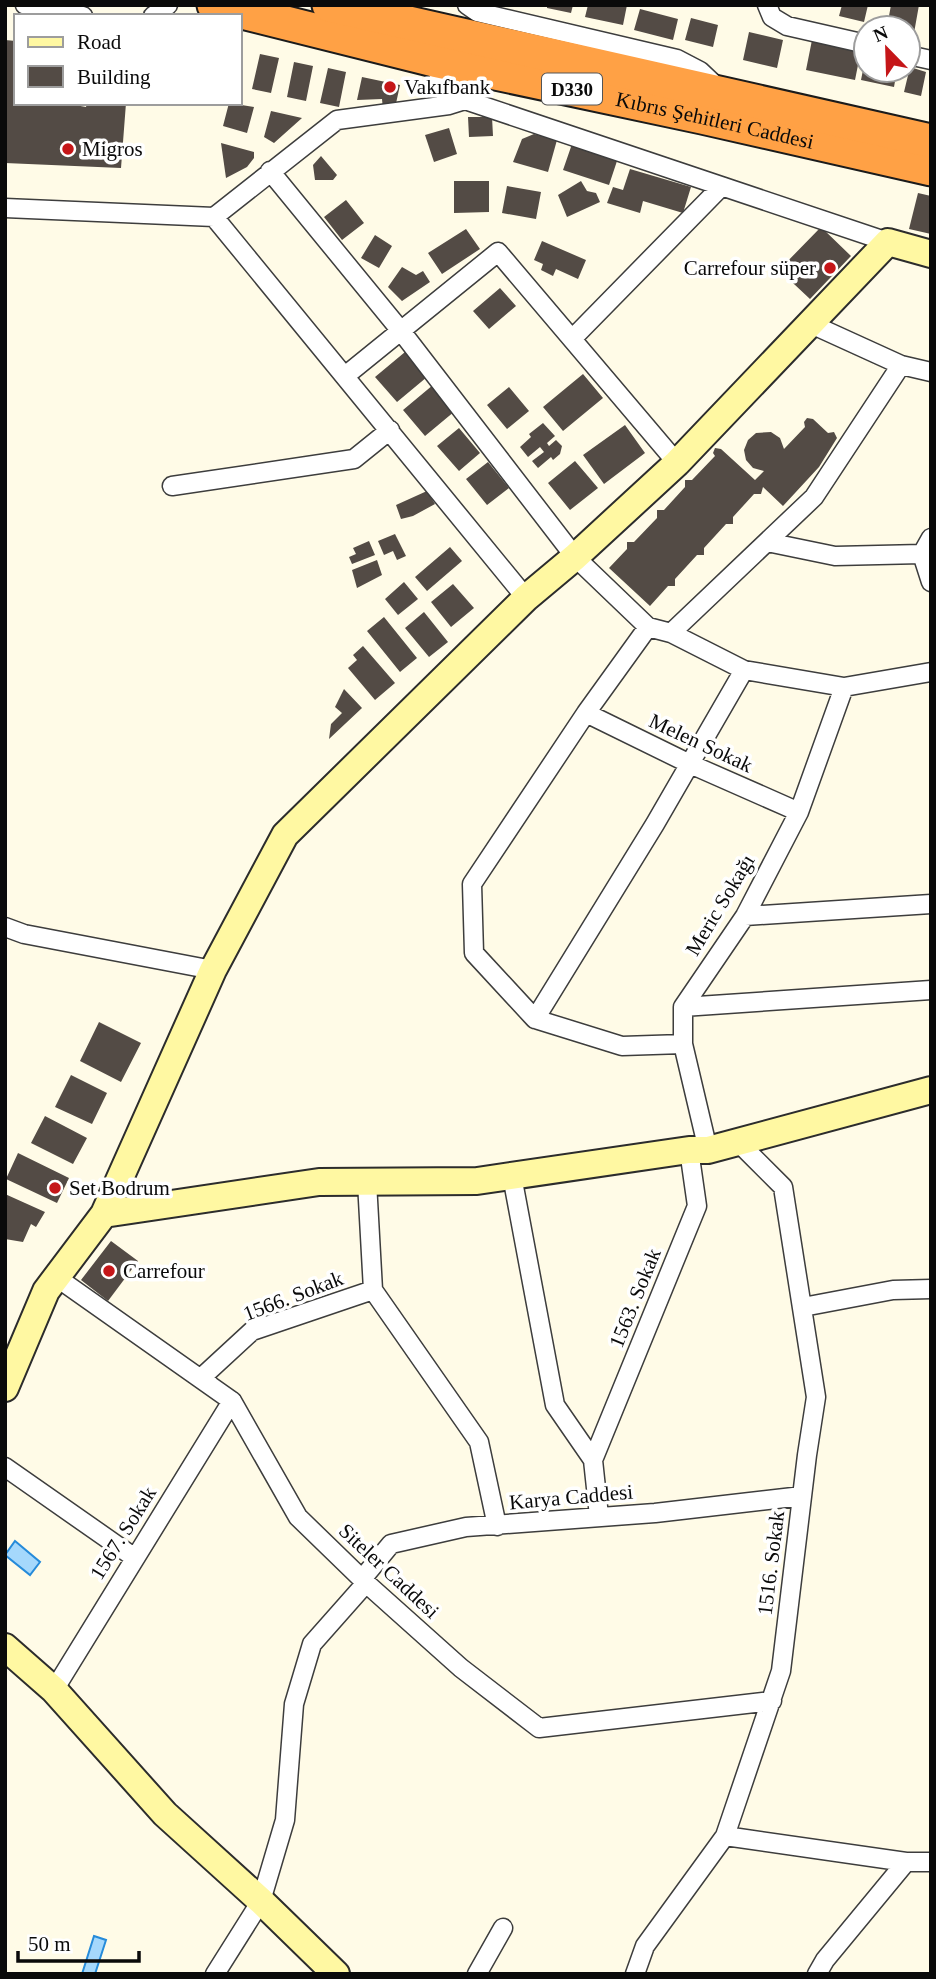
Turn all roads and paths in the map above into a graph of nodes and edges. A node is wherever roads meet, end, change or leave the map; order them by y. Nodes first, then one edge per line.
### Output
1 (25, 5) edge
2 (214, 5) edge
3 (330, 5) edge
4 (467, 5) edge
5 (767, 5) edge
6 (367, 10) edge
7 (72, 14) edge
8 (852, 41) edge
9 (434, 60) junction
10 (725, 94) junction
11 (449, 105) junction
12 (931, 141) edge
13 (931, 169) edge
14 (270, 172) junction
15 (721, 187) junction
16 (5, 208) edge
17 (214, 217) junction
18 (888, 242) junction
19 (931, 254) edge
20 (810, 324) junction
21 (401, 331) junction
22 (573, 338) junction
23 (901, 365) junction
24 (931, 372) edge
25 (345, 376) junction
26 (390, 430) junction
27 (677, 463) junction
28 (172, 486) dead end
29 (767, 542) junction
30 (927, 546) edge
31 (575, 557) junction
32 (931, 582) edge
33 (526, 598) junction
34 (648, 627) junction
35 (671, 633) junction
36 (744, 670) junction
37 (931, 672) edge
38 (844, 687) junction
39 (586, 713) junction
40 (690, 764) junction
41 (799, 812) junction
42 (931, 904) edge
43 (745, 916) junction
44 (5, 927) edge
45 (214, 970) junction
46 (931, 990) edge
47 (683, 1007) junction
48 (536, 1019) junction
49 (683, 1044) junction
50 (931, 1090) edge
51 (739, 1143) junction
52 (699, 1150) junction
53 (512, 1176) junction
54 (367, 1182) junction
55 (104, 1214) junction
56 (56, 1277) junction
57 (931, 1289) edge
58 (373, 1290) junction
59 (803, 1307) junction
60 (5, 1388) edge
61 (232, 1401) junction
62 (593, 1460) junction
63 (5, 1467) edge
64 (802, 1496) junction
65 (598, 1516) junction
66 (497, 1526) junction
67 (135, 1558) junction
68 (364, 1581) junction
69 (5, 1647) edge
70 (54, 1690) junction
71 (772, 1701) junction
72 (725, 1836) junction
73 (906, 1862) junction
74 (931, 1862) edge
75 (261, 1901) junction
76 (503, 1928) dead end
77 (215, 1974) edge
78 (336, 1974) edge
79 (477, 1974) edge
80 (635, 1974) edge
81 (817, 1974) edge

1 - 7 street
2 - 9 highway, Kıbrıs Şehitleri Caddesi / D330
3 - 6 highway, Kıbrıs Şehitleri Caddesi / D330
4 - 10 street
5 - 8 street
6 - 10 highway, Kıbrıs Şehitleri Caddesi / D330
9 - 11 street
9 - 13 highway, Kıbrıs Şehitleri Caddesi / D330
10 - 12 highway, Kıbrıs Şehitleri Caddesi / D330
11 - 14 street
11 - 15 street
14 - 17 street
14 - 21 street
15 - 18 street
15 - 22 street
16 - 17 street
17 - 25 street
18 - 19 street
18 - 20 street
20 - 23 street
20 - 27 street
21 - 22 street
21 - 25 street
21 - 31 street
22 - 27 street
23 - 24 street
23 - 29 street
25 - 26 street
26 - 28 street
26 - 33 street
27 - 31 street
29 - 30 street
29 - 35 street
30 - 32 street
31 - 33 street
31 - 34 street
33 - 45 street
34 - 35 street
34 - 39 street
35 - 36 street
36 - 38 street
36 - 40 street
37 - 38 street
38 - 41 street, Meric Sokağı
39 - 40 street, Melen Sokak
39 - 48 street
40 - 41 street, Melen Sokak
40 - 48 street
41 - 43 street, Meric Sokağı
42 - 43 street
43 - 47 street, Meric Sokağı
44 - 45 street
45 - 55 street
46 - 47 street
47 - 49 street
48 - 49 street
49 - 52 street
50 - 51 street
51 - 52 street
51 - 59 street, 1516. Sokak
52 - 53 street
52 - 62 street, 1563. Sokak
53 - 54 street
53 - 62 street
54 - 55 street
54 - 58 street
55 - 56 street
56 - 60 street
56 - 61 street, Siteler Caddesi
57 - 59 street
58 - 61 street, 1566. Sokak
58 - 66 street
59 - 64 street, 1516. Sokak
61 - 67 street, 1567. Sokak
61 - 68 street, Siteler Caddesi
62 - 65 street
63 - 67 street
64 - 65 street, Karya Caddesi
64 - 71 street, 1516. Sokak
65 - 66 street, Karya Caddesi
66 - 68 street, Karya Caddesi
67 - 70 street, 1567. Sokak
68 - 71 street, Siteler Caddesi
68 - 75 street, Karya Caddesi
69 - 70 street
70 - 75 street
71 - 72 street, 1516. Sokak
72 - 73 street
72 - 80 street, 1516. Sokak
73 - 74 street
73 - 81 street
75 - 77 street, Karya Caddesi
75 - 78 street
76 - 79 street

